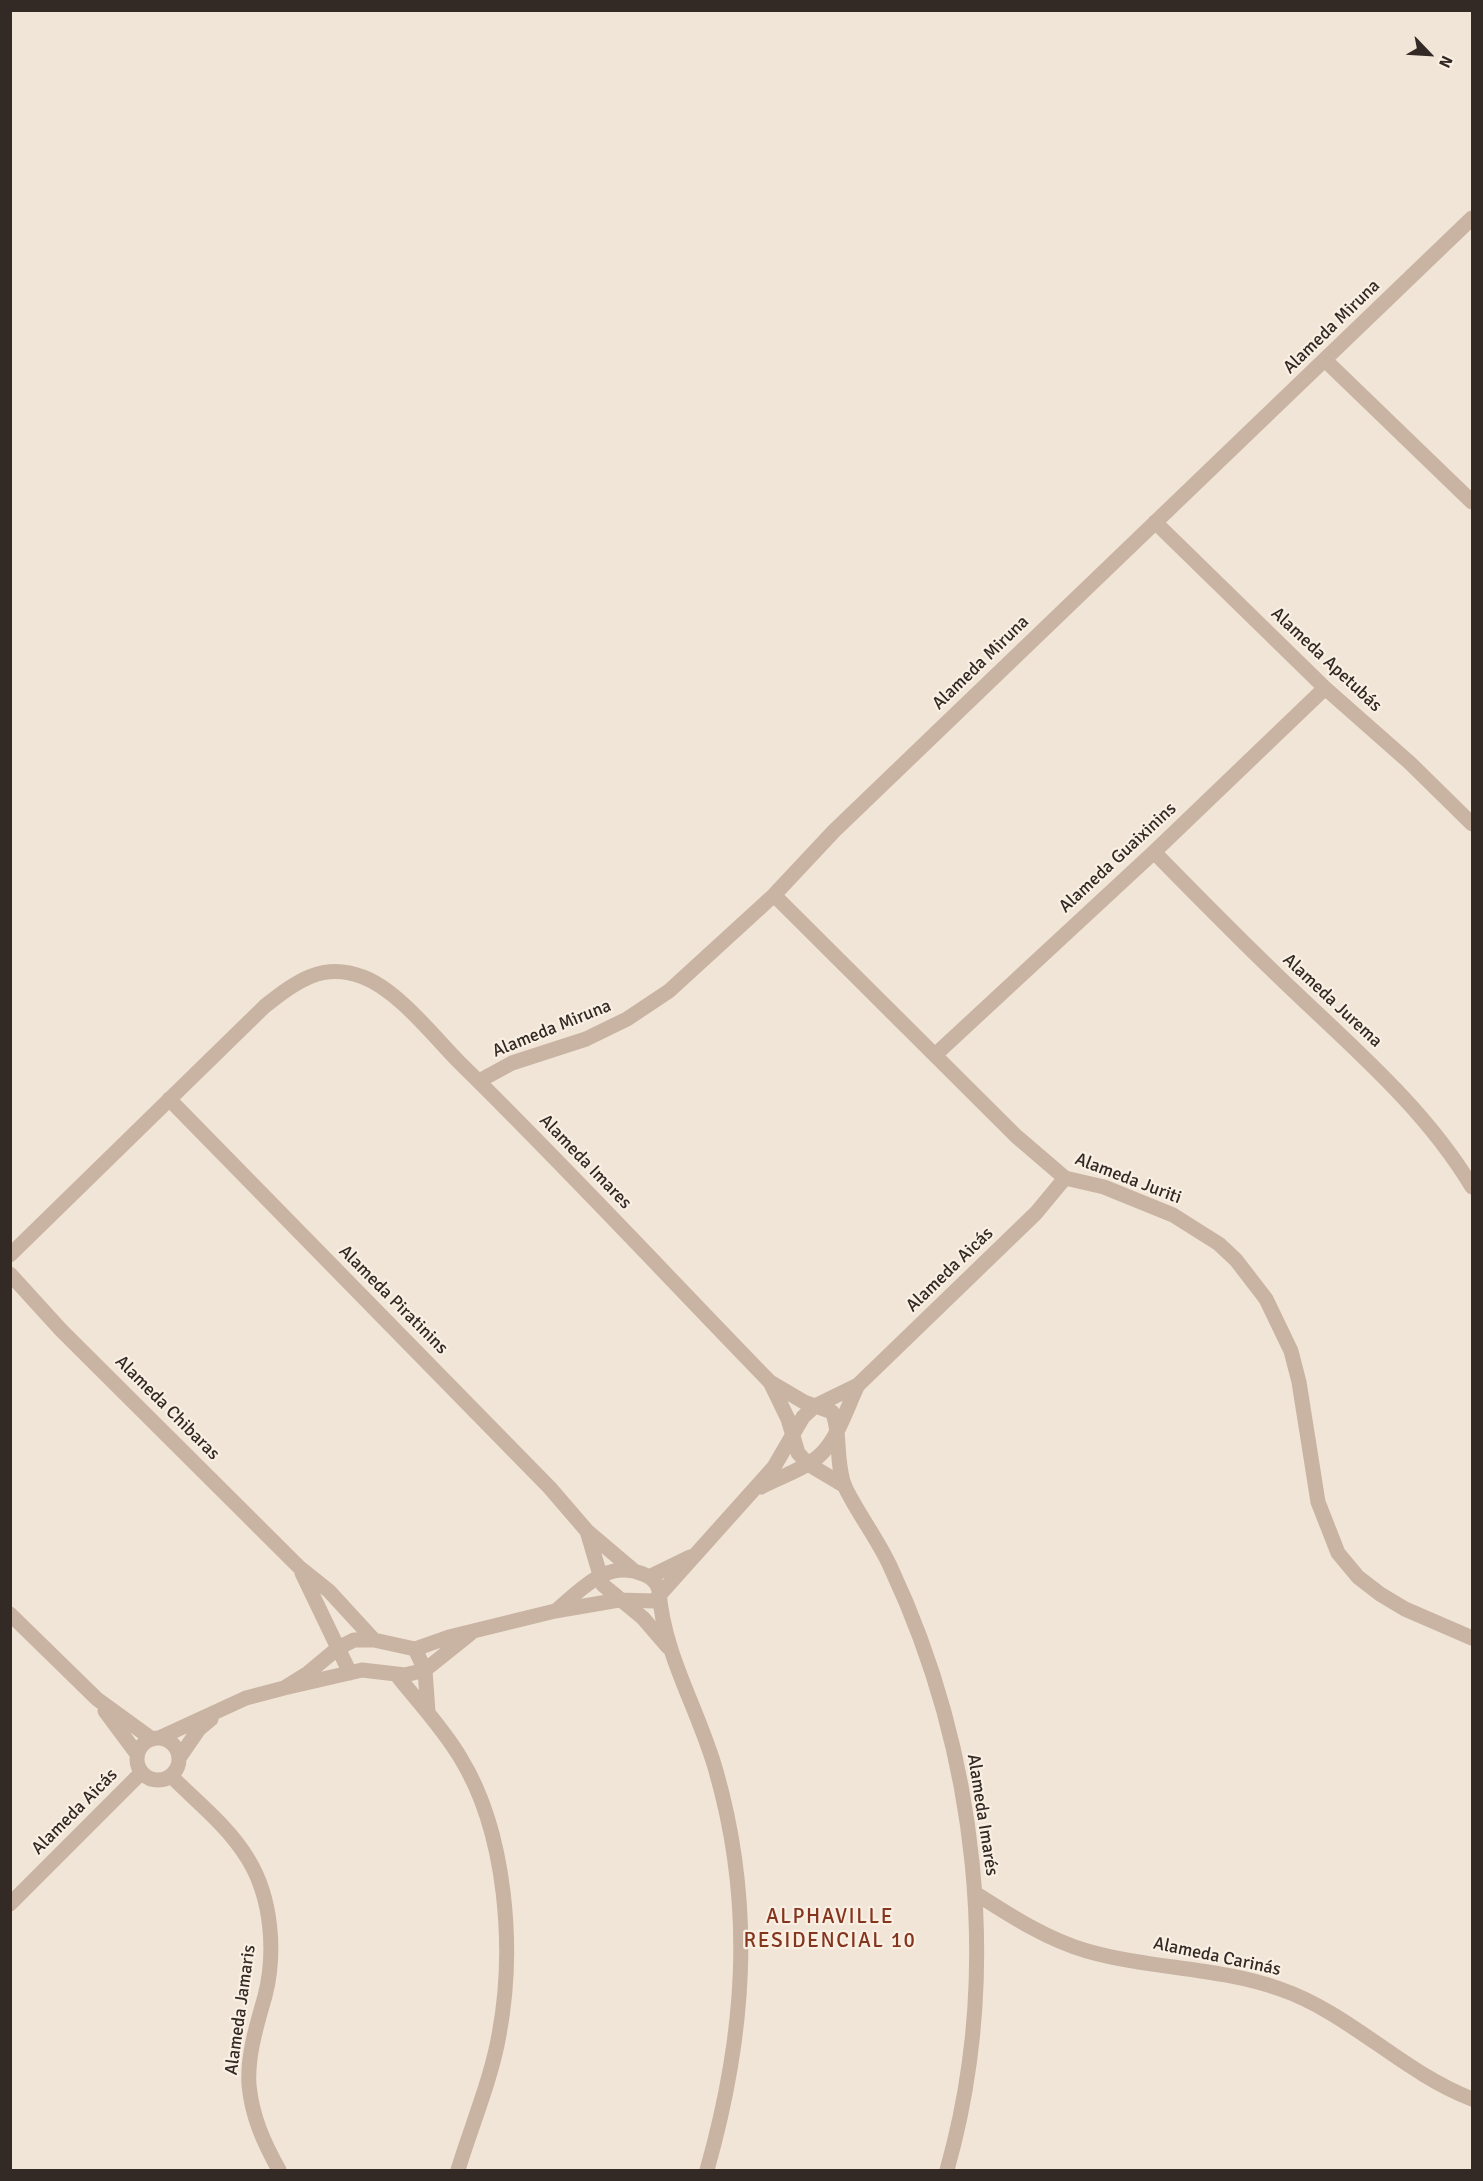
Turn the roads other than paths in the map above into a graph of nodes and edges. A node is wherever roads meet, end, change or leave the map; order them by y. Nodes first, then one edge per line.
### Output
1 (1473, 218) edge
2 (1326, 361) junction
3 (1473, 502) edge
4 (1155, 522) junction
5 (1325, 688) junction
6 (1473, 824) edge
7 (1154, 852) junction
8 (774, 895) junction
9 (935, 1055) junction
10 (479, 1082) junction
11 (169, 1100) junction
12 (1065, 1178) junction
13 (1473, 1187) edge
14 (10, 1256) edge
15 (10, 1274) edge
16 (770, 1382) junction
17 (858, 1385) junction
18 (815, 1406) junction
19 (836, 1431) junction
20 (793, 1435) junction
21 (808, 1464) junction
22 (844, 1486) junction
23 (756, 1489) junction
24 (587, 1531) junction
25 (698, 1553) junction
26 (299, 1567) junction
27 (633, 1570) junction
28 (598, 1575) junction
29 (650, 1577) junction
30 (660, 1597) junction
31 (619, 1600) junction
32 (555, 1611) junction
33 (10, 1614) edge
34 (474, 1631) junction
35 (1473, 1638) edge
36 (374, 1640) junction
37 (338, 1648) junction
38 (669, 1648) junction
39 (415, 1649) junction
40 (425, 1670) junction
41 (350, 1673) junction
42 (396, 1674) junction
43 (284, 1688) junction
44 (96, 1699) junction
45 (222, 1709) junction
46 (428, 1712) junction
47 (156, 1739) junction
48 (137, 1754) junction
49 (179, 1758) junction
50 (141, 1773) junction
51 (171, 1776) junction
52 (975, 1893) junction
53 (10, 1904) edge
54 (1473, 2099) edge
55 (279, 2170) edge
56 (458, 2170) edge
57 (706, 2170) edge
58 (947, 2170) edge

1 - 2 street, Alameda Miruna
2 - 3 street
2 - 4 street, Alameda Miruna
4 - 5 street, Alameda Apetubás
4 - 8 street, Alameda Miruna
5 - 6 street, Alameda Apetubás
5 - 7 street, Alameda Guaixinins
7 - 9 street, Alameda Guaixinins
7 - 13 street, Alameda Jurema
8 - 9 street, Alameda Juriti
8 - 10 street, Alameda Miruna
9 - 12 street, Alameda Juriti
10 - 11 street, Alameda Imares
10 - 16 street, Alameda Imares
11 - 14 street
11 - 24 street, Alameda Piratinins
12 - 17 street, Alameda Aicás
12 - 35 street, Alameda Juriti
15 - 26 street, Alameda Chibaras
16 - 18 street
16 - 20 street
17 - 18 street, Alameda Aicás
17 - 19 street, Alameda Aicás
18 - 19 street
18 - 20 street, Alameda Aicás
19 - 21 street, Alameda Aicás
19 - 22 street
20 - 21 street
20 - 23 street, Alameda Aicás
21 - 22 street
21 - 23 street, Alameda Aicás
22 - 52 street, Alameda Imarés
23 - 25 street, Alameda Aicás
24 - 27 street, Alameda Piratinins
24 - 28 street
25 - 29 street, Alameda Aicás
25 - 30 street, Alameda Aicás
26 - 36 street
26 - 37 street
27 - 28 street
27 - 29 street
28 - 31 street
28 - 32 street
29 - 30 street
30 - 31 street
30 - 38 street
31 - 32 street
31 - 38 street
32 - 34 street
33 - 44 street
34 - 39 street
34 - 40 street
36 - 37 street
36 - 39 street
37 - 41 street
37 - 43 street
38 - 57 street
39 - 40 street
40 - 42 street
40 - 46 street
41 - 42 street
41 - 43 street
42 - 46 street
43 - 45 street
44 - 47 street
44 - 48 street
45 - 47 street
45 - 49 street
46 - 56 street
47 - 48 street
47 - 49 street
48 - 50 street
49 - 51 street
50 - 51 street
50 - 53 street, Alameda Aicás
51 - 55 street, Alameda Jamaris
52 - 54 street, Alameda Carinás
52 - 58 street, Alameda Imarés

